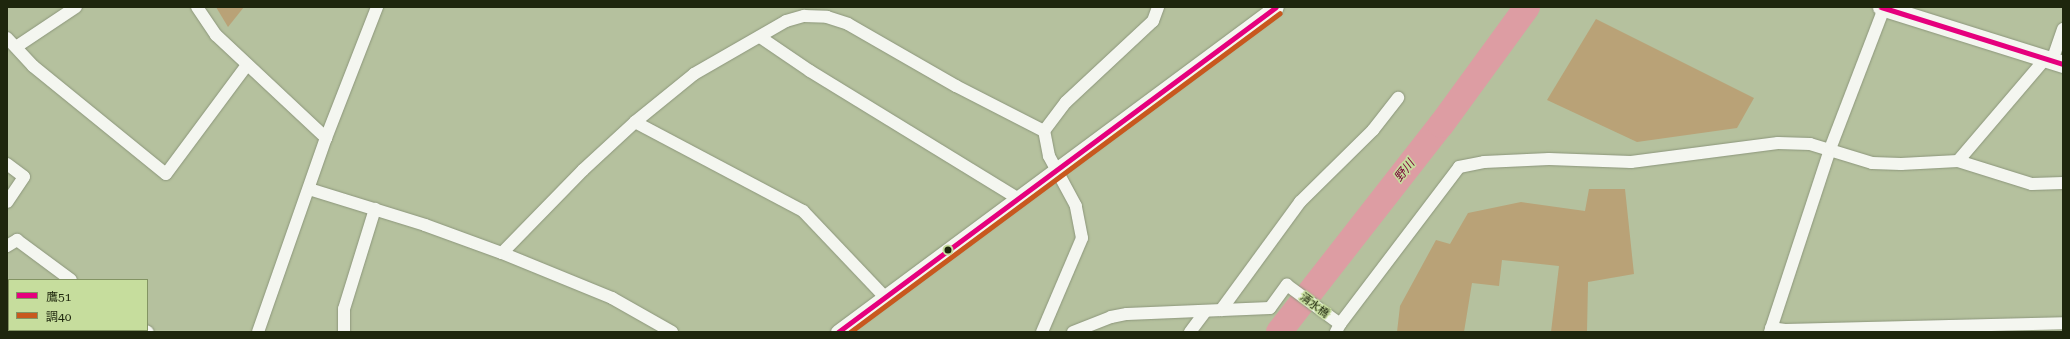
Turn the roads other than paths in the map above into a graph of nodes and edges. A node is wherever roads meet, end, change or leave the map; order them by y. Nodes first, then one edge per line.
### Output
1 (76, 7) edge
2 (197, 7) edge
3 (377, 7) edge
4 (1158, 7) edge
5 (1276, 7) edge
6 (1882, 7) edge
7 (1922, 14) edge
8 (2063, 29) edge
9 (760, 37) junction
10 (7, 38) edge
11 (16, 47) junction
12 (2054, 61) edge
13 (247, 65) junction
14 (1398, 98) dead end
15 (635, 122) junction
16 (1044, 131) junction
17 (326, 138) junction
18 (1830, 149) junction
19 (1958, 161) junction
20 (7, 164) edge
21 (1059, 169) junction
22 (2063, 183) edge
23 (309, 189) junction
24 (1017, 198) junction
25 (7, 202) edge
26 (375, 208) junction
27 (7, 246) edge
28 (502, 253) junction
29 (70, 279) edge
30 (885, 297) junction
31 (1221, 310) junction
32 (1206, 311) junction
33 (2063, 323) edge
34 (1338, 326) edge
35 (2011, 328) edge
36 (1771, 330) edge
37 (258, 332) edge
38 (344, 332) edge
39 (672, 332) edge
40 (838, 332) edge
41 (1042, 332) edge
42 (1073, 332) edge
43 (1190, 332) edge

1 - 11 street
2 - 13 street
3 - 17 street
4 - 16 street
5 - 21 street
6 - 7 main road
6 - 18 street
7 - 12 main road
8 - 12 street
9 - 15 street
9 - 16 street
9 - 24 street
10 - 11 street
11 - 13 street
12 - 19 street
13 - 17 street
14 - 31 street
15 - 28 street
15 - 30 street
16 - 21 street
17 - 23 street
18 - 19 street
18 - 34 street
18 - 36 street
19 - 22 street
20 - 25 street
21 - 24 street
21 - 41 street
23 - 26 street
23 - 37 street
24 - 30 street
26 - 28 street
26 - 38 street
27 - 29 street
28 - 39 street
30 - 40 street
31 - 32 street
31 - 34 street, 清水橋
32 - 42 street
32 - 43 street
33 - 35 street
35 - 36 street

